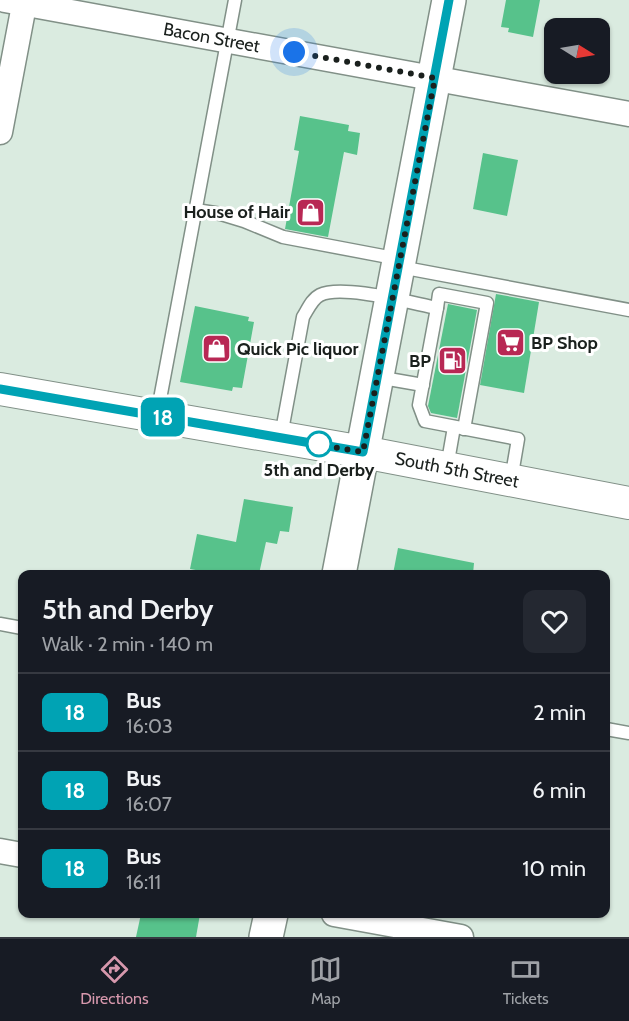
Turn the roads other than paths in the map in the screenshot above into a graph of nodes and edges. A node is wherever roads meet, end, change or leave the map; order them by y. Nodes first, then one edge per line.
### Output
1 (235, 0) edge
2 (449, 0) edge
3 (18, 1) edge
4 (228, 40) junction
5 (435, 78) junction
6 (629, 114) edge
7 (0, 132) edge
8 (195, 210) junction
9 (399, 263) junction
10 (392, 299) junction
11 (437, 308) junction
12 (629, 309) edge
13 (377, 377) junction
14 (423, 386) junction
15 (0, 389) edge
16 (157, 416) junction
17 (459, 428) junction
18 (280, 438) junction
19 (363, 452) junction
20 (447, 468) junction
21 (511, 480) junction
22 (629, 503) edge
23 (340, 570) edge
24 (0, 624) edge
25 (18, 627) edge
26 (610, 730) edge
27 (629, 733) edge
28 (0, 851) edge
29 (18, 854) edge
30 (270, 918) edge
31 (355, 918) edge
32 (266, 937) edge
33 (461, 937) edge

1 - 4 lane
2 - 5 main road
3 - 4 street, Bacon Street
3 - 7 street
4 - 5 street, Bacon Street
4 - 8 lane
5 - 6 street, Bacon Street
5 - 9 main road
8 - 9 lane
8 - 16 lane
9 - 10 main road
9 - 12 lane
10 - 11 lane
10 - 13 main road
10 - 18 lane
11 - 14 lane
11 - 17 lane
13 - 14 lane
13 - 19 main road
14 - 17 lane
15 - 16 street, South 5th Street
16 - 18 street, South 5th Street
17 - 20 lane
17 - 21 lane
18 - 19 street, South 5th Street
19 - 20 street, South 5th Street
19 - 23 main road
20 - 21 street, South 5th Street
21 - 22 street, South 5th Street
24 - 25 lane
26 - 27 lane
28 - 29 street
30 - 32 main road
31 - 33 street

